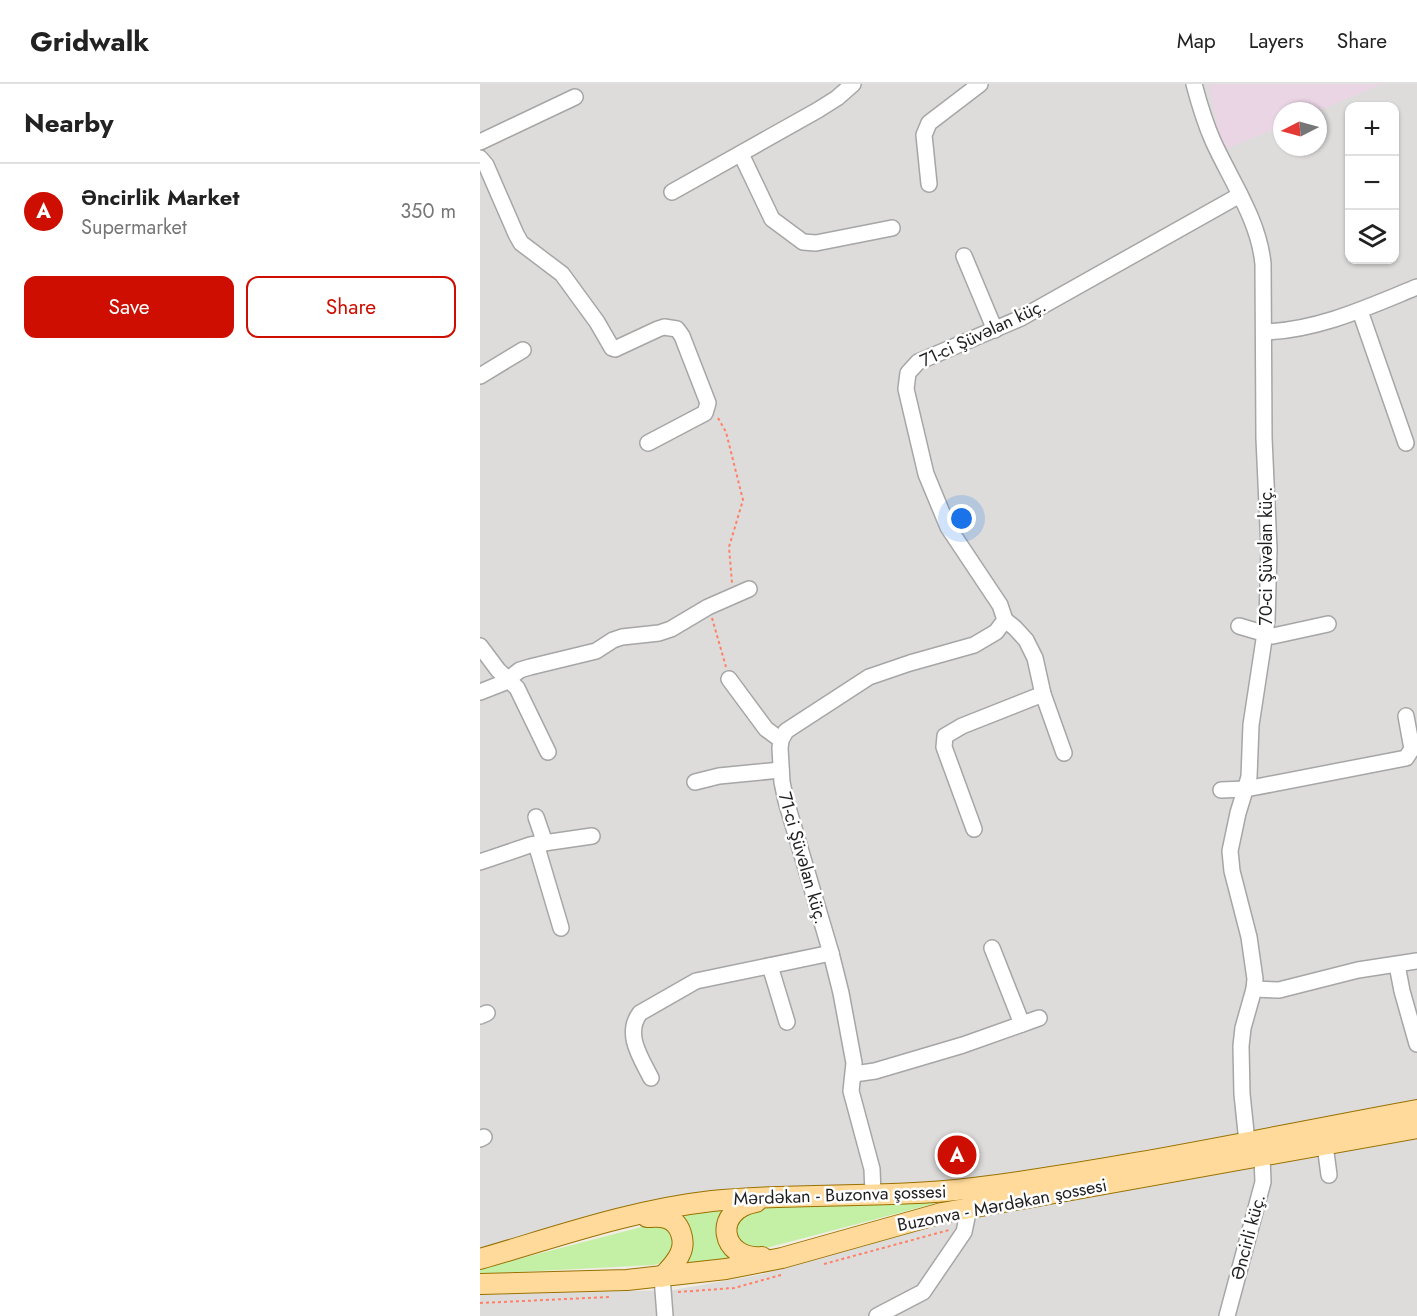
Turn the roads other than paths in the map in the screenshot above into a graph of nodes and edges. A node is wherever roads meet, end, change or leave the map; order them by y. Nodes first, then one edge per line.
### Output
1 (853, 84) edge
2 (980, 84) edge
3 (1194, 84) edge
4 (575, 97) dead end
5 (480, 142) edge
6 (741, 154) junction
7 (480, 158) edge
8 (929, 184) dead end
9 (672, 192) dead end
10 (1240, 195) junction
11 (892, 228) dead end
12 (964, 256) dead end
13 (1417, 287) edge
14 (1360, 311) junction
15 (995, 330) junction
16 (1265, 332) junction
17 (523, 350) dead end
18 (480, 376) edge
19 (1406, 442) dead end
20 (648, 443) dead end
21 (743, 591) road end
22 (1005, 620) junction
23 (1328, 624) dead end
24 (1239, 626) dead end
25 (1266, 635) junction
26 (480, 645) edge
27 (508, 679) junction
28 (729, 679) road end
29 (480, 692) edge
30 (1043, 694) junction
31 (1406, 716) dead end
32 (781, 740) junction
33 (548, 752) dead end
34 (1064, 753) dead end
35 (781, 770) junction
36 (695, 782) dead end
37 (1246, 789) junction
38 (1221, 790) dead end
39 (536, 817) dead end
40 (974, 830) dead end
41 (592, 836) dead end
42 (541, 843) junction
43 (480, 862) edge
44 (561, 928) dead end
45 (992, 948) dead end
46 (831, 953) junction
47 (1417, 961) edge
48 (1397, 965) junction
49 (770, 966) junction
50 (1254, 989) junction
51 (1039, 1018) dead end
52 (787, 1022) dead end
53 (1022, 1024) junction
54 (1417, 1044) edge
55 (854, 1074) junction
56 (651, 1078) dead end
57 (1417, 1110) edge
58 (1417, 1128) edge
59 (1247, 1142) junction
60 (1325, 1145) junction
61 (1262, 1157) junction
62 (1329, 1174) dead end
63 (873, 1194) junction
64 (803, 1195) junction
65 (969, 1208) junction
66 (620, 1218) junction
67 (808, 1251) junction
68 (480, 1259) edge
69 (662, 1277) junction
70 (480, 1284) edge
71 (664, 1316) edge
72 (877, 1316) edge
73 (1227, 1316) edge

1 - 6 street
2 - 8 street
3 - 10 street, 70-ci Şüvəlan küç.
4 - 5 street
6 - 9 street
6 - 11 street
7 - 20 street
10 - 15 street, 71-ci Şüvəlan küç.
10 - 16 street, 70-ci Şüvəlan küç.
12 - 15 street
13 - 14 street
14 - 16 street
14 - 19 street
15 - 22 street, 71-ci Şüvəlan küç.
16 - 25 street, 70-ci Şüvəlan küç.
17 - 18 street
21 - 27 street
22 - 30 street, 71-ci Şüvəlan küç.
22 - 32 street
23 - 25 street
24 - 25 street
25 - 37 street, 70-ci Şüvəlan küç.
26 - 27 street
27 - 29 street
27 - 33 street
28 - 32 street
30 - 34 street, 71-ci Şüvəlan küç.
30 - 40 street
31 - 37 street
32 - 35 street, 71-ci Şüvəlan küç.
35 - 36 street
35 - 46 street, 71-ci Şüvəlan küç.
37 - 38 street
37 - 50 street, 70-ci Şüvəlan küç.
39 - 42 street
41 - 42 street
42 - 43 street
42 - 44 street
45 - 53 street
46 - 49 street
46 - 55 street, 71-ci Şüvəlan küç.
47 - 48 street
48 - 50 street
48 - 54 street
49 - 52 street
49 - 56 street
50 - 59 street, 70-ci Şüvəlan küç.
51 - 53 street
53 - 55 street
55 - 63 street, 71-ci Şüvəlan küç.
57 - 59 main road, Mərdəkan - Buzonva şossesi
58 - 60 main road, Buzonva - Mərdəkan şossesi
59 - 63 main road, Mərdəkan - Buzonva şossesi
60 - 61 main road, Buzonva - Mərdəkan şossesi
60 - 62 street
61 - 65 main road, Buzonva - Mərdəkan şossesi
61 - 73 street, Əncirli küç.
63 - 64 main road, Mərdəkan - Buzonva şossesi
64 - 66 main road, Mərdəkan - Buzonva şossesi
64 - 67 main road
65 - 67 main road, Buzonva - Mərdəkan şossesi
65 - 72 street
66 - 68 main road, Mərdəkan - Buzonva şossesi
66 - 69 main road
67 - 69 main road, Buzonva - Mərdəkan şossesi
69 - 70 main road, Buzonva - Mərdəkan şossesi
69 - 71 street

